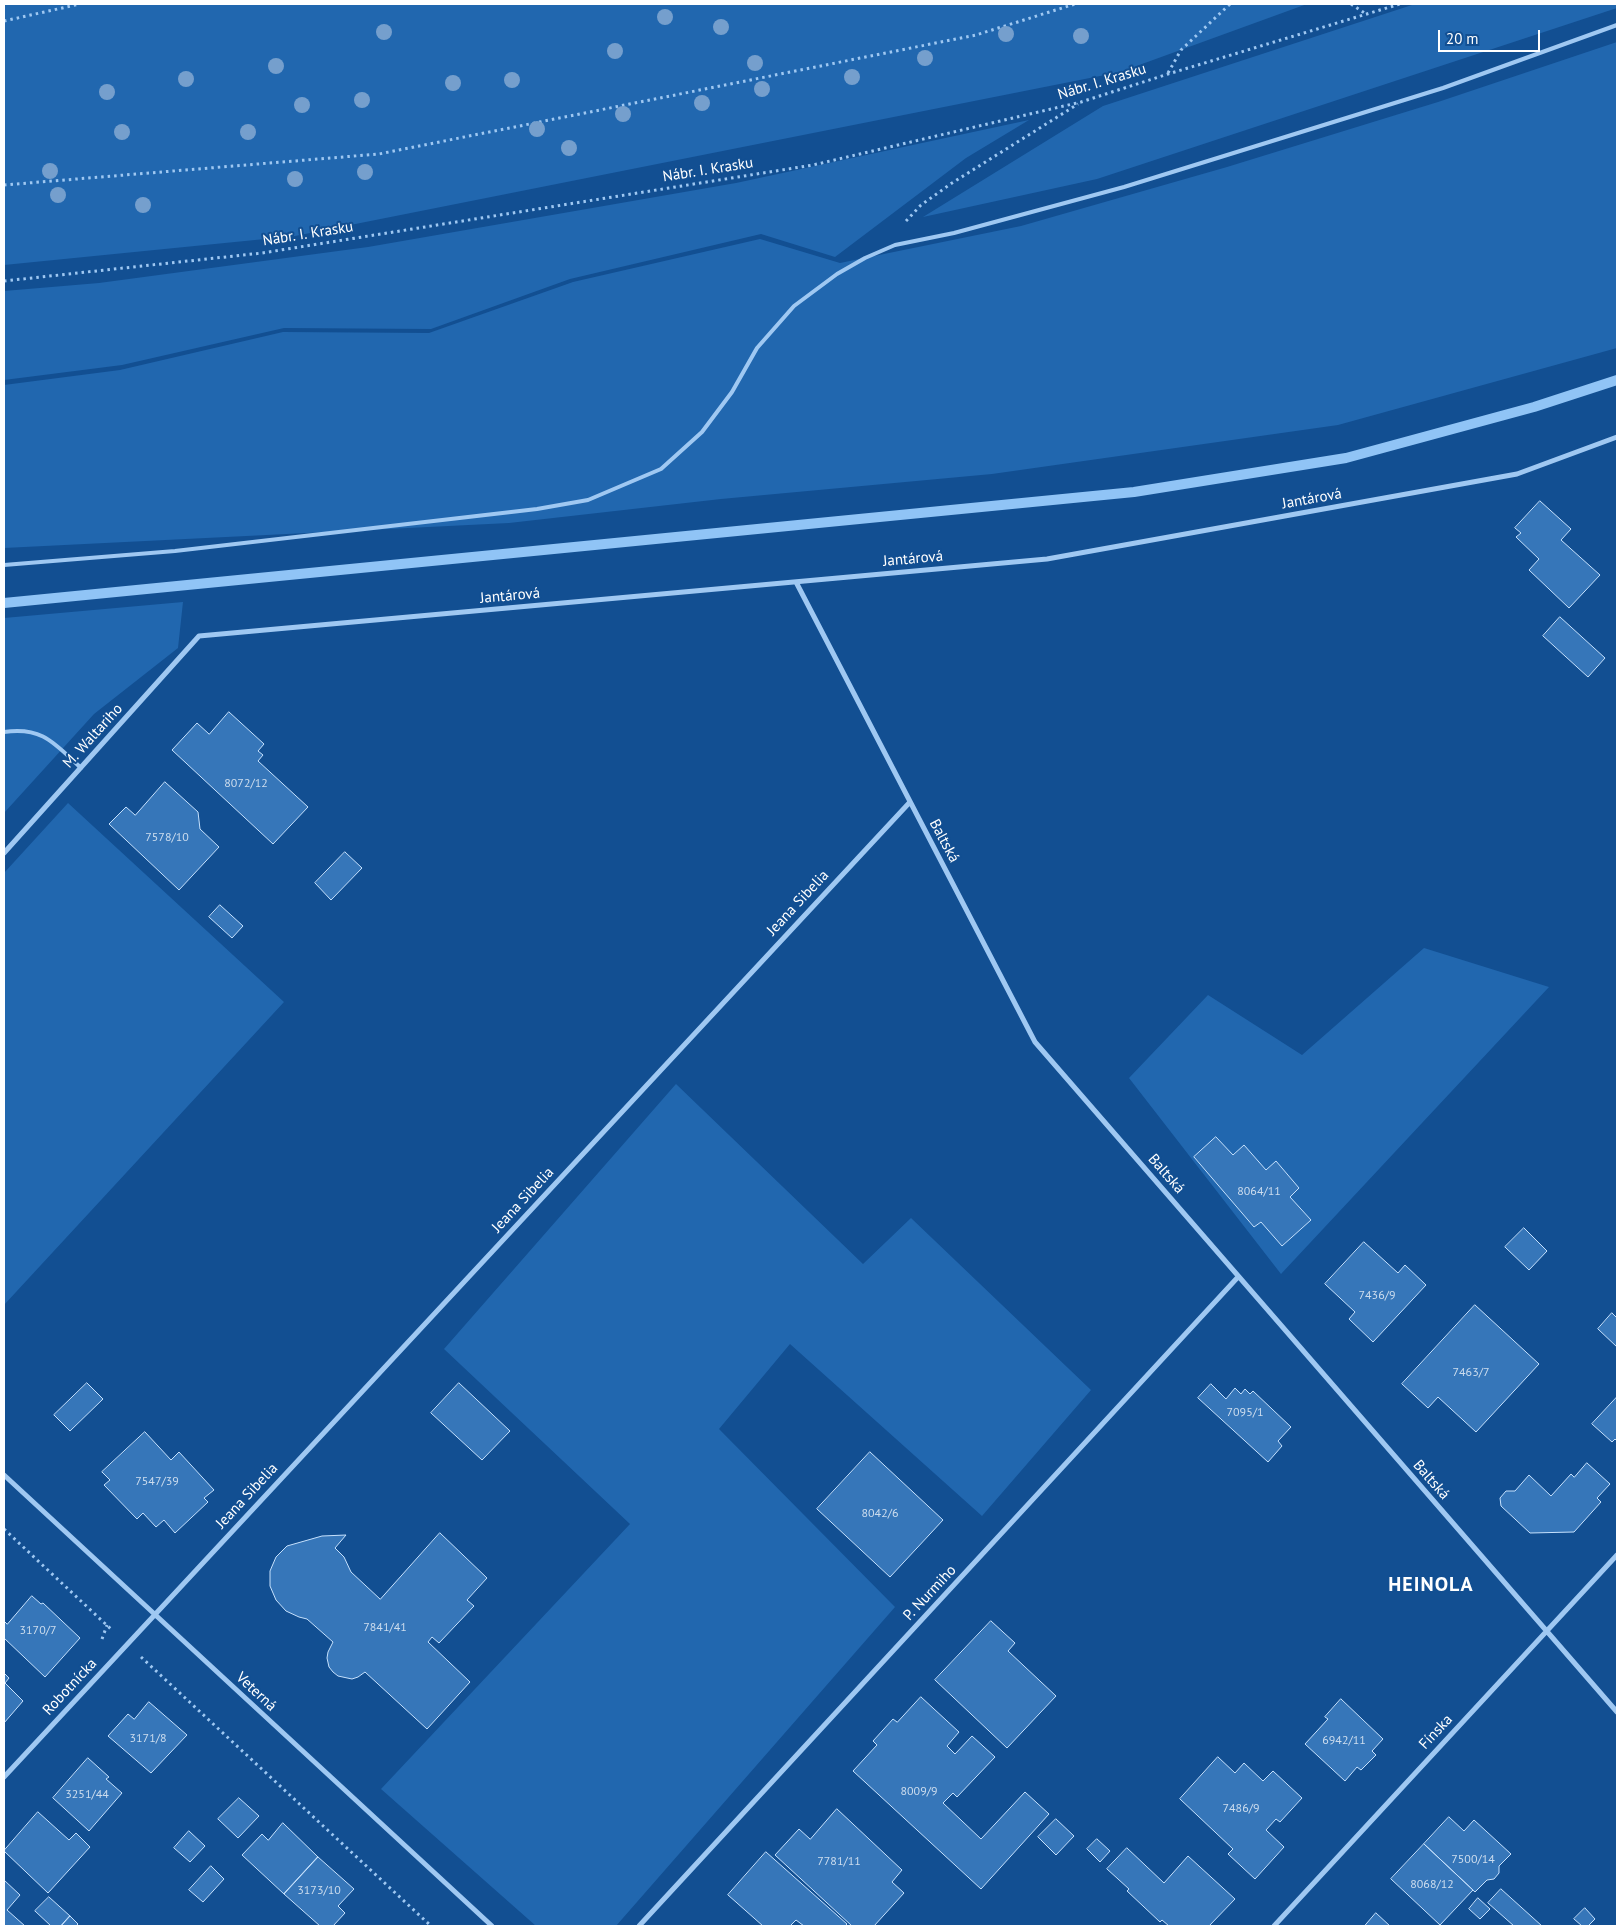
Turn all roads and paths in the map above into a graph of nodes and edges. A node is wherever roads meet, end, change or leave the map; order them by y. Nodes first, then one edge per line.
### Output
1 (80, 4) edge
2 (1075, 4) edge
3 (1230, 4) edge
4 (1351, 4) edge
5 (1400, 4) edge
6 (1367, 15) junction
7 (4, 21) edge
8 (1617, 26) edge
9 (1168, 74) junction
10 (1081, 102) junction
11 (4, 185) edge
12 (894, 245) junction
13 (4, 280) edge
14 (1617, 436) edge
15 (4, 565) edge
16 (796, 582) junction
17 (199, 636) joint
18 (4, 732) edge
19 (81, 768) junction
20 (910, 802) junction
21 (4, 853) edge
22 (1238, 1277) junction
23 (4, 1475) edge
24 (4, 1528) edge
25 (1617, 1556) edge
26 (154, 1615) junction
27 (1547, 1632) junction
28 (127, 1644) junction
29 (1617, 1712) edge
30 (4, 1777) edge
31 (431, 1926) edge
32 (492, 1926) edge
33 (639, 1926) edge
34 (1274, 1926) edge

1 - 7 path
2 - 11 path
3 - 9 path
4 - 6 path
5 - 6 path, Nábr. I. Krasku
6 - 9 path, Nábr. I. Krasku
8 - 12 lane
9 - 10 path, Nábr. I. Krasku
10 - 12 path
10 - 13 path, Nábr. I. Krasku
12 - 15 lane
14 - 16 street, Jantárová
16 - 17 street, Jantárová
16 - 20 street, Baltská
17 - 19 street, M. Waltariho
18 - 19 lane
19 - 21 street, M. Waltariho
20 - 22 street, Baltská
20 - 26 street, Jeana Sibelia
22 - 27 street, Baltská
22 - 33 street, P. Nurmiho
23 - 26 street, Veterná
24 - 28 path
25 - 27 street, Fínska
26 - 28 street, Robotnícka
26 - 32 street, Veterná
27 - 29 street, Baltská
27 - 34 street, Fínska
28 - 30 street, Robotnícka
28 - 31 path

